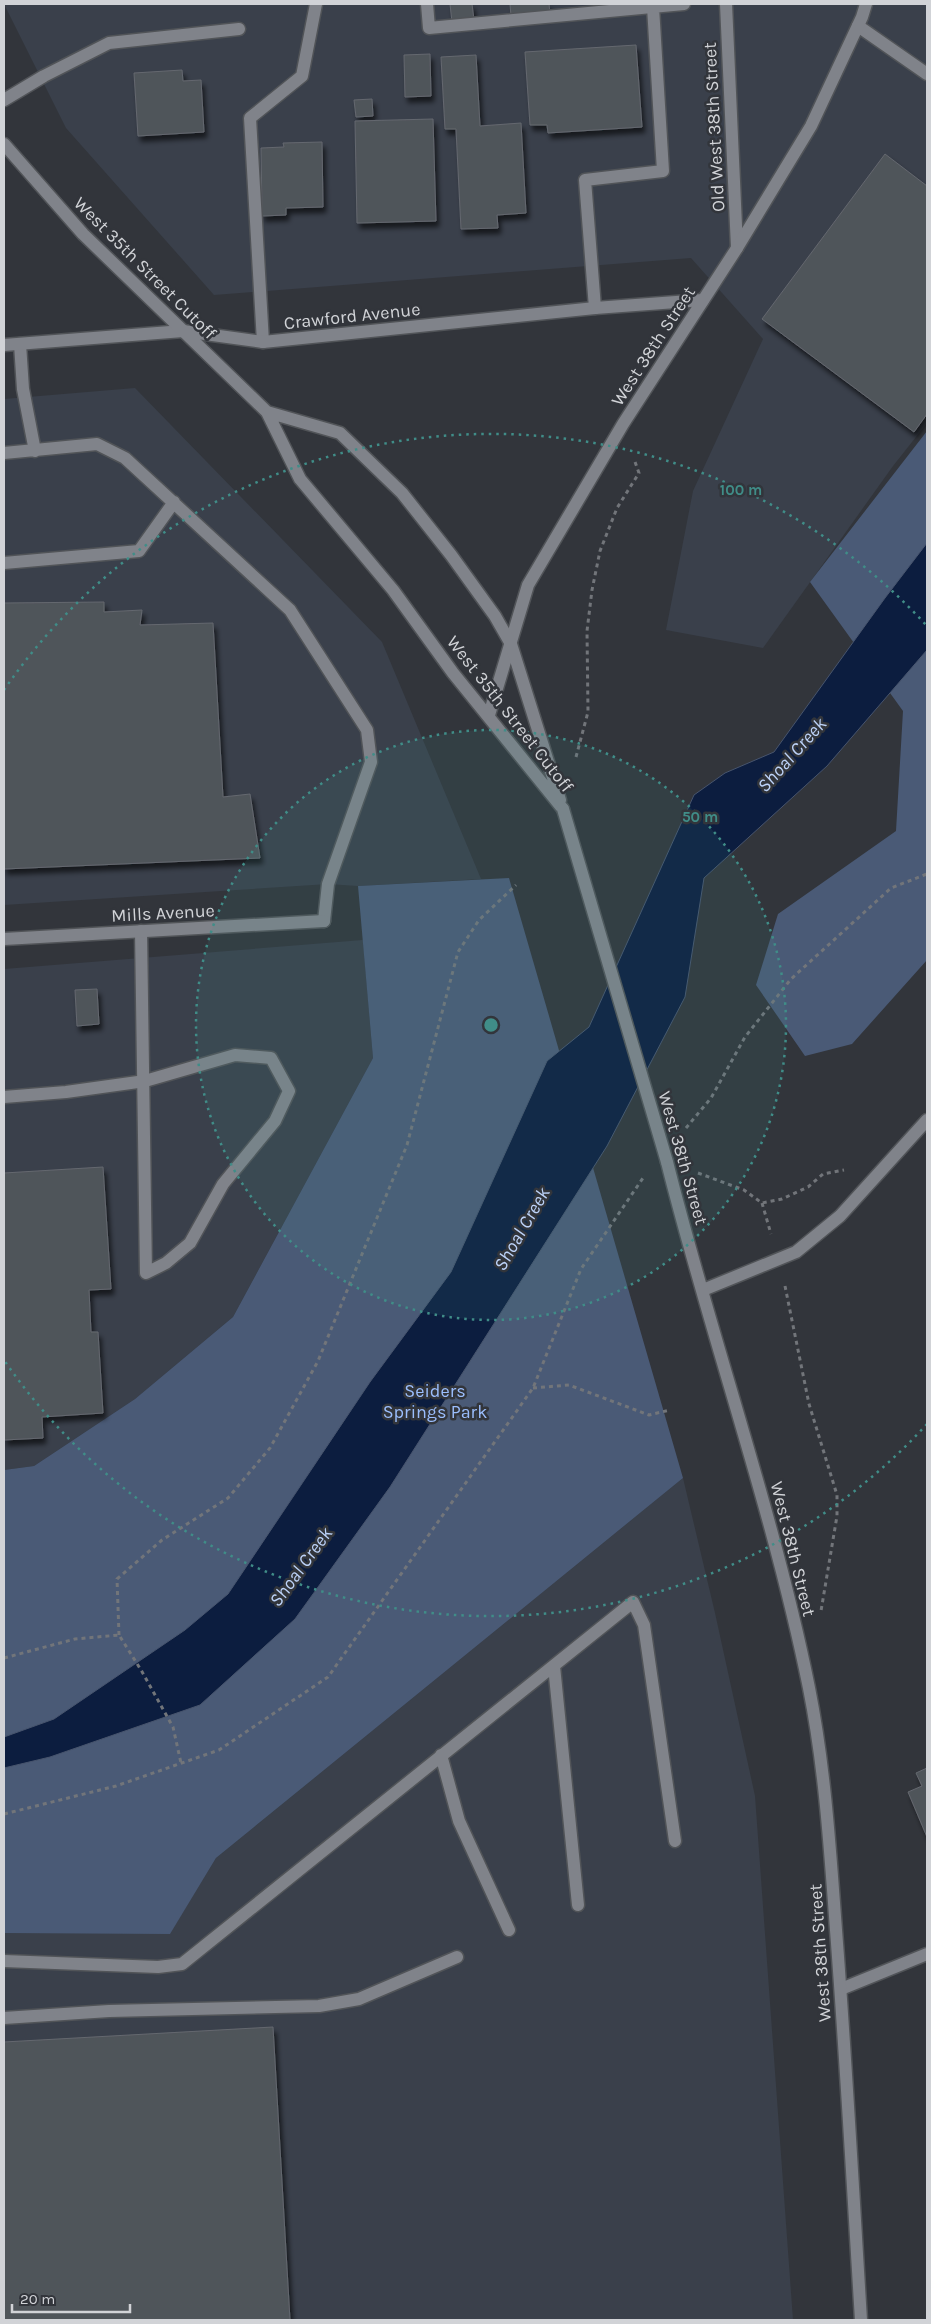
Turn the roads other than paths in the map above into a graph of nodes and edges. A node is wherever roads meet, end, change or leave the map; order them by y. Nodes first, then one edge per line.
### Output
1 (316, 4) edge
2 (427, 4) edge
3 (684, 4) edge
4 (726, 4) edge
5 (866, 4) edge
6 (653, 7) junction
7 (858, 26) junction
8 (239, 29) dead end
9 (927, 74) edge
10 (4, 100) edge
11 (4, 144) edge
12 (737, 248) junction
13 (703, 300) junction
14 (595, 308) junction
15 (183, 331) junction
16 (263, 342) junction
17 (20, 344) junction
18 (4, 345) edge
19 (267, 412) junction
20 (35, 451) junction
21 (4, 453) edge
22 (174, 502) junction
23 (4, 563) edge
24 (511, 644) junction
25 (488, 715) junction
26 (562, 809) junction
27 (141, 931) junction
28 (4, 939) edge
29 (145, 1080) junction
30 (4, 1097) edge
31 (927, 1120) edge
32 (704, 1290) junction
33 (554, 1666) junction
34 (441, 1755) junction
35 (675, 1841) dead end
36 (578, 1905) dead end
37 (509, 1930) dead end
38 (927, 1954) edge
39 (457, 1956) dead end
40 (4, 1961) edge
41 (840, 1989) junction
42 (4, 2018) edge
43 (861, 2320) edge

1 - 16 main road
2 - 6 main road
3 - 6 main road
4 - 12 main road, Old West 38th Street
5 - 7 main road, West 38th Street
6 - 14 main road
7 - 9 main road
7 - 12 main road, West 38th Street
8 - 10 main road
11 - 15 main road, West 35th Street Cutoff
12 - 13 main road, West 38th Street
13 - 14 main road, Crawford Avenue
13 - 24 main road, West 38th Street
14 - 16 main road, Crawford Avenue
15 - 16 main road, Crawford Avenue
15 - 17 main road, Crawford Avenue
15 - 19 main road, West 35th Street Cutoff
17 - 18 main road, Crawford Avenue
17 - 20 main road
19 - 24 main road, West 35th Street Cutoff
19 - 25 main road, West 35th Street Cutoff
20 - 21 main road
20 - 22 main road
22 - 23 main road
22 - 27 main road, Mills Avenue
24 - 25 main road, West 38th Street
24 - 26 main road, West 35th Street Cutoff
25 - 26 main road, West 35th Street Cutoff
26 - 32 main road, West 38th Street, bridge
27 - 28 main road, Mills Avenue
27 - 29 main road
29 - 29 main road
29 - 30 main road
31 - 32 main road
32 - 41 main road, West 38th Street
33 - 34 main road
33 - 35 main road
33 - 36 main road
34 - 37 main road
34 - 40 main road
38 - 41 main road
39 - 42 main road
41 - 43 main road, West 38th Street

